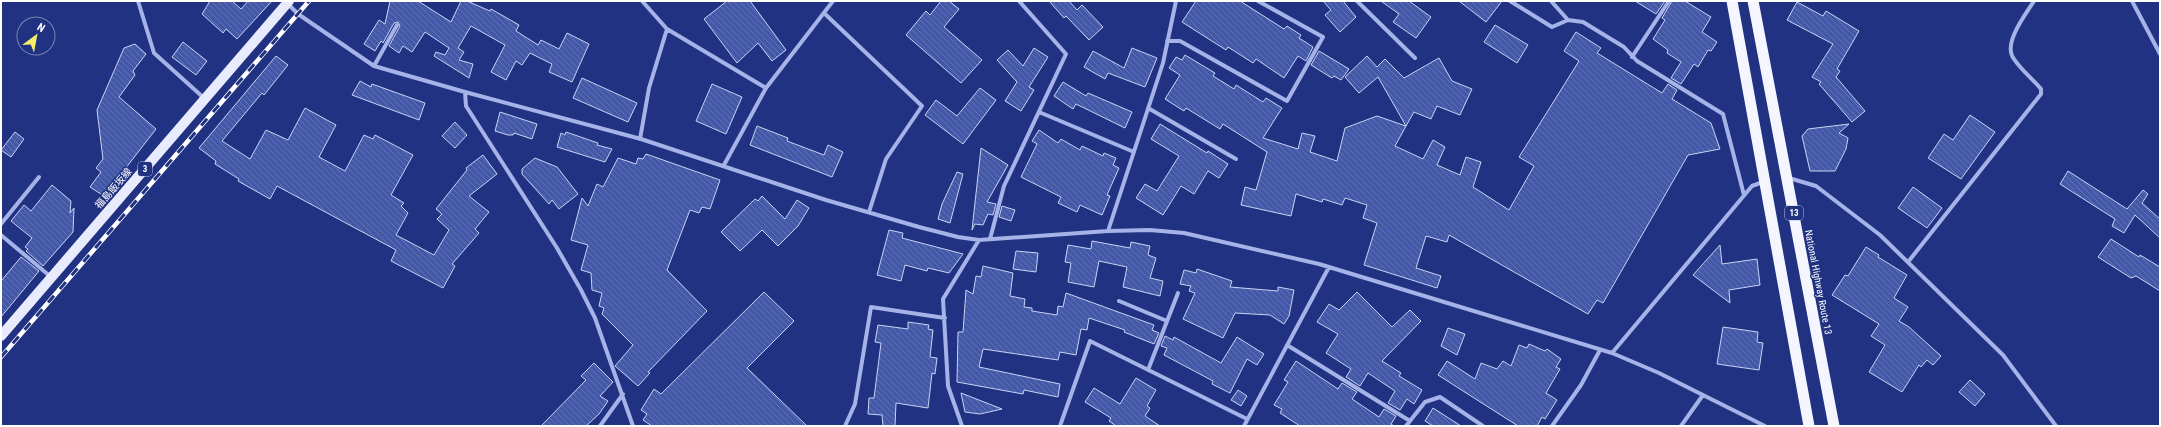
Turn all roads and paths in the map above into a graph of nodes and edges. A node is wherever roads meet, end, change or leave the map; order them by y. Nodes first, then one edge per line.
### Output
1 (138, 1) edge
2 (288, 1) edge
3 (642, 1) edge
4 (833, 1) edge
5 (1019, 1) edge
6 (1176, 1) edge
7 (1258, 1) edge
8 (1358, 1) edge
9 (1510, 1) edge
10 (1551, 1) edge
11 (1669, 1) edge
12 (1732, 1) edge
13 (1753, 1) edge
14 (2034, 1) edge
15 (2132, 1) edge
16 (824, 13) junction
17 (1568, 20) junction
18 (397, 25) dead end
19 (667, 29) junction
20 (1167, 41) junction
21 (2160, 54) edge
22 (1632, 57) junction
23 (1415, 58) dead end
24 (374, 66) junction
25 (766, 88) junction
26 (465, 92) junction
27 (206, 99) junction
28 (1148, 108) junction
29 (1039, 112) junction
30 (640, 138) junction
31 (1134, 152) junction
32 (1236, 159) dead end
33 (724, 165) junction
34 (39, 177) dead end
35 (1787, 177) junction
36 (1764, 182) junction
37 (1744, 195) junction
38 (869, 212) junction
39 (1, 224) edge
40 (1108, 231) junction
41 (1, 235) edge
42 (990, 239) junction
43 (979, 240) junction
44 (1908, 262) junction
45 (1328, 267) junction
46 (51, 278) junction
47 (1178, 293) dead end
48 (1118, 301) dead end
49 (945, 318) junction
50 (1167, 321) junction
51 (1, 336) edge
52 (1287, 344) junction
53 (1600, 350) junction
54 (1612, 353) junction
55 (1148, 370) junction
56 (623, 394) junction
57 (1703, 395) junction
58 (1247, 419) junction
59 (1410, 421) junction
60 (600, 426) edge
61 (634, 426) edge
62 (845, 426) edge
63 (962, 426) edge
64 (1060, 426) edge
65 (1244, 426) edge
66 (1406, 426) edge
67 (1483, 426) edge
68 (1552, 426) edge
69 (1681, 426) edge
70 (1764, 426) edge
71 (1809, 426) edge
72 (1834, 426) edge
73 (2056, 426) edge

1 - 27 street
2 - 24 street
2 - 27 main road, 福島飯坂線 / 3
3 - 19 street
4 - 16 street
5 - 29 street
6 - 20 street
7 - 20 street
8 - 23 street
9 - 17 street
10 - 17 street
11 - 22 street
12 - 36 highway, 13
13 - 35 highway, National Highway Route 13 / 13
14 - 44 street
15 - 21 street
16 - 25 street
16 - 38 street
17 - 22 street
18 - 24 street
19 - 25 street
19 - 30 street
20 - 28 street
22 - 37 street
24 - 26 street
25 - 33 street
26 - 30 street
26 - 56 street
27 - 46 main road, 福島飯坂線 / 3
28 - 31 street
28 - 32 street
29 - 31 street
29 - 42 street
30 - 33 street
31 - 40 street
33 - 38 street
34 - 39 street
35 - 44 street
35 - 72 highway, National Highway Route 13 / 13
36 - 37 street
36 - 71 highway, 13
37 - 54 street
38 - 43 street
40 - 42 street
40 - 45 street
41 - 46 street
42 - 43 street
43 - 49 street
44 - 73 street
45 - 52 street
45 - 53 street
46 - 51 main road, 福島飯坂線 / 3
47 - 50 street
48 - 50 street
49 - 62 street
49 - 63 street
50 - 55 street
52 - 58 street
52 - 59 street
53 - 54 street
53 - 68 street
54 - 57 street
55 - 58 street
55 - 64 street
56 - 60 street
56 - 61 street
57 - 69 street
57 - 70 street
58 - 65 street
59 - 66 street
59 - 67 street

